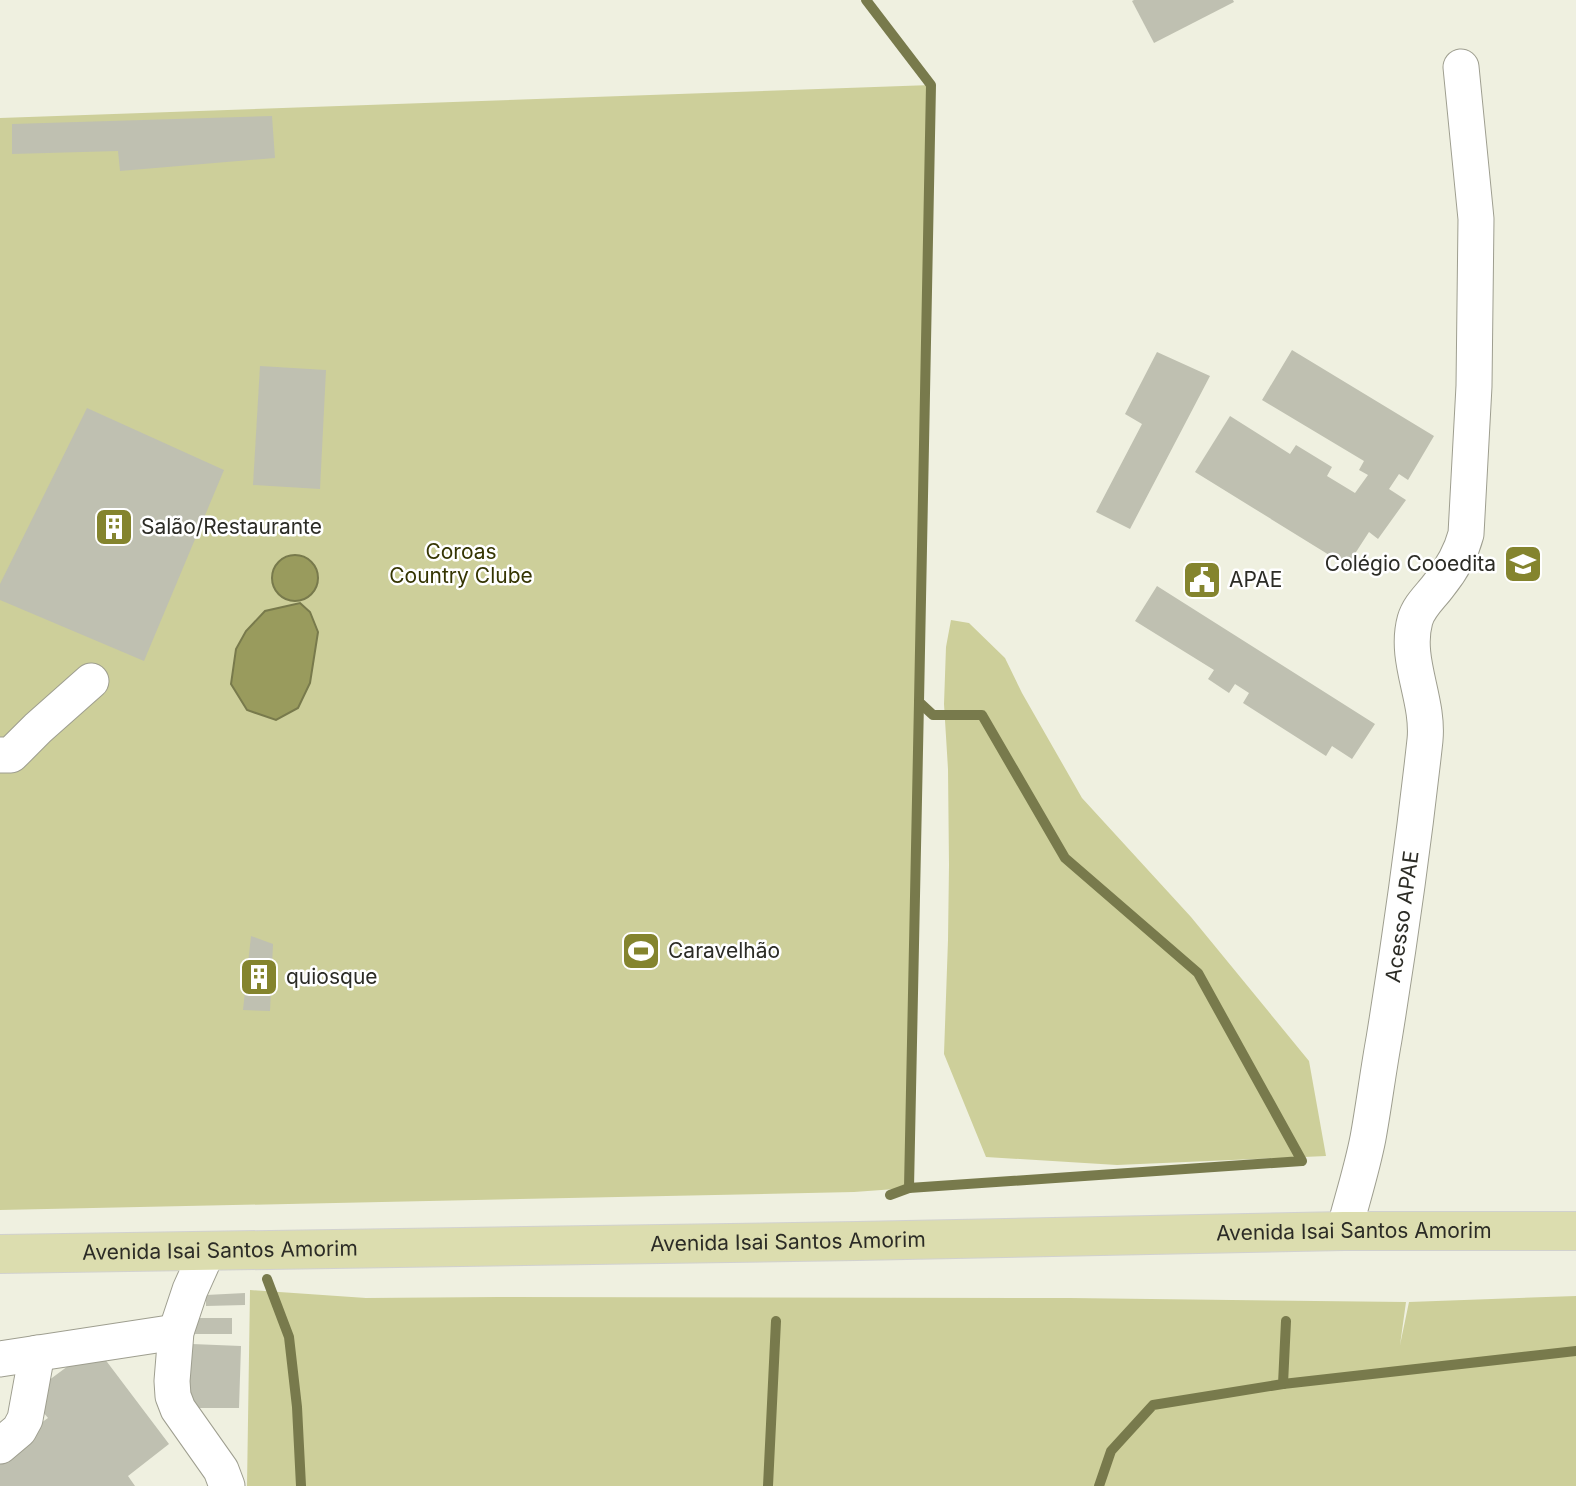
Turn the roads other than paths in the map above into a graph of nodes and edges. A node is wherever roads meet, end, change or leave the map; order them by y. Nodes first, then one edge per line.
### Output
1 (1461, 67) dead end
2 (91, 681) dead end
3 (0, 755) edge
4 (1344, 1231) junction
5 (1576, 1231) edge
6 (208, 1250) junction
7 (0, 1254) edge
8 (176, 1332) junction
9 (37, 1353) junction
10 (0, 1359) edge
11 (0, 1446) edge
12 (227, 1486) edge

1 - 4 lane, Acesso APAE
2 - 3 lane
4 - 5 main road, Avenida Isai Santos Amorim
4 - 6 main road, Avenida Isai Santos Amorim
6 - 7 main road, Avenida Isai Santos Amorim
6 - 8 lane
8 - 9 lane
8 - 12 lane
9 - 10 lane
9 - 11 lane

